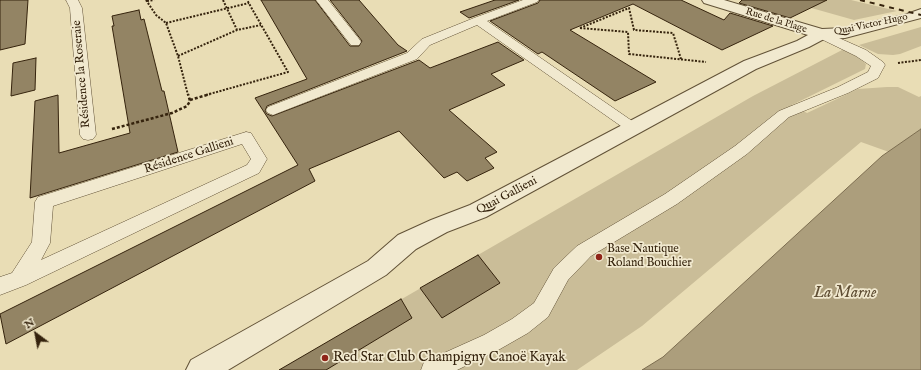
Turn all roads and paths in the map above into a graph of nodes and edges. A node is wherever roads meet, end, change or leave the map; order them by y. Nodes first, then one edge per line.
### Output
1 (72, 0) edge
2 (154, 0) edge
3 (223, 0) edge
4 (247, 0) edge
5 (322, 0) edge
6 (533, 0) edge
7 (709, 0) edge
8 (147, 1) edge
9 (249, 3) junction
10 (227, 9) junction
11 (921, 13) edge
12 (478, 20) junction
13 (166, 23) junction
14 (261, 25) junction
15 (237, 30) junction
16 (634, 30) junction
17 (628, 32) junction
18 (821, 34) junction
19 (355, 42) dead end
20 (178, 56) junction
21 (681, 59) junction
22 (742, 70) junction
23 (190, 100) junction
24 (273, 110) dead end
25 (633, 128) junction
26 (88, 135) joint
27 (19, 279) junction
28 (0, 286) edge
29 (201, 370) edge
30 (432, 370) edge

1 - 26 lane, Résidence la Roseraie
2 - 8 path
3 - 10 path
4 - 9 path, Résidence la Roseraie
5 - 19 lane
6 - 12 lane
7 - 18 street, Rue de la Plage
8 - 13 path
9 - 10 path
9 - 14 path, Résidence la Roseraie
10 - 13 path
10 - 15 path
11 - 18 street, Quai Victor Hugo
12 - 24 lane
12 - 25 lane
13 - 20 path
14 - 15 path
14 - 23 path, Résidence la Roseraie
15 - 20 path
16 - 17 path
16 - 17 path
16 - 21 path
17 - 21 path
18 - 22 street, Quai Gallieni
18 - 30 lane
20 - 23 path
21 - 22 path
22 - 25 street, Quai Gallieni
23 - 26 path, Résidence la Roseraie
25 - 29 street, Quai Gallieni
27 - 27 lane, Résidence Gallieni
27 - 28 lane, Résidence Gallieni

